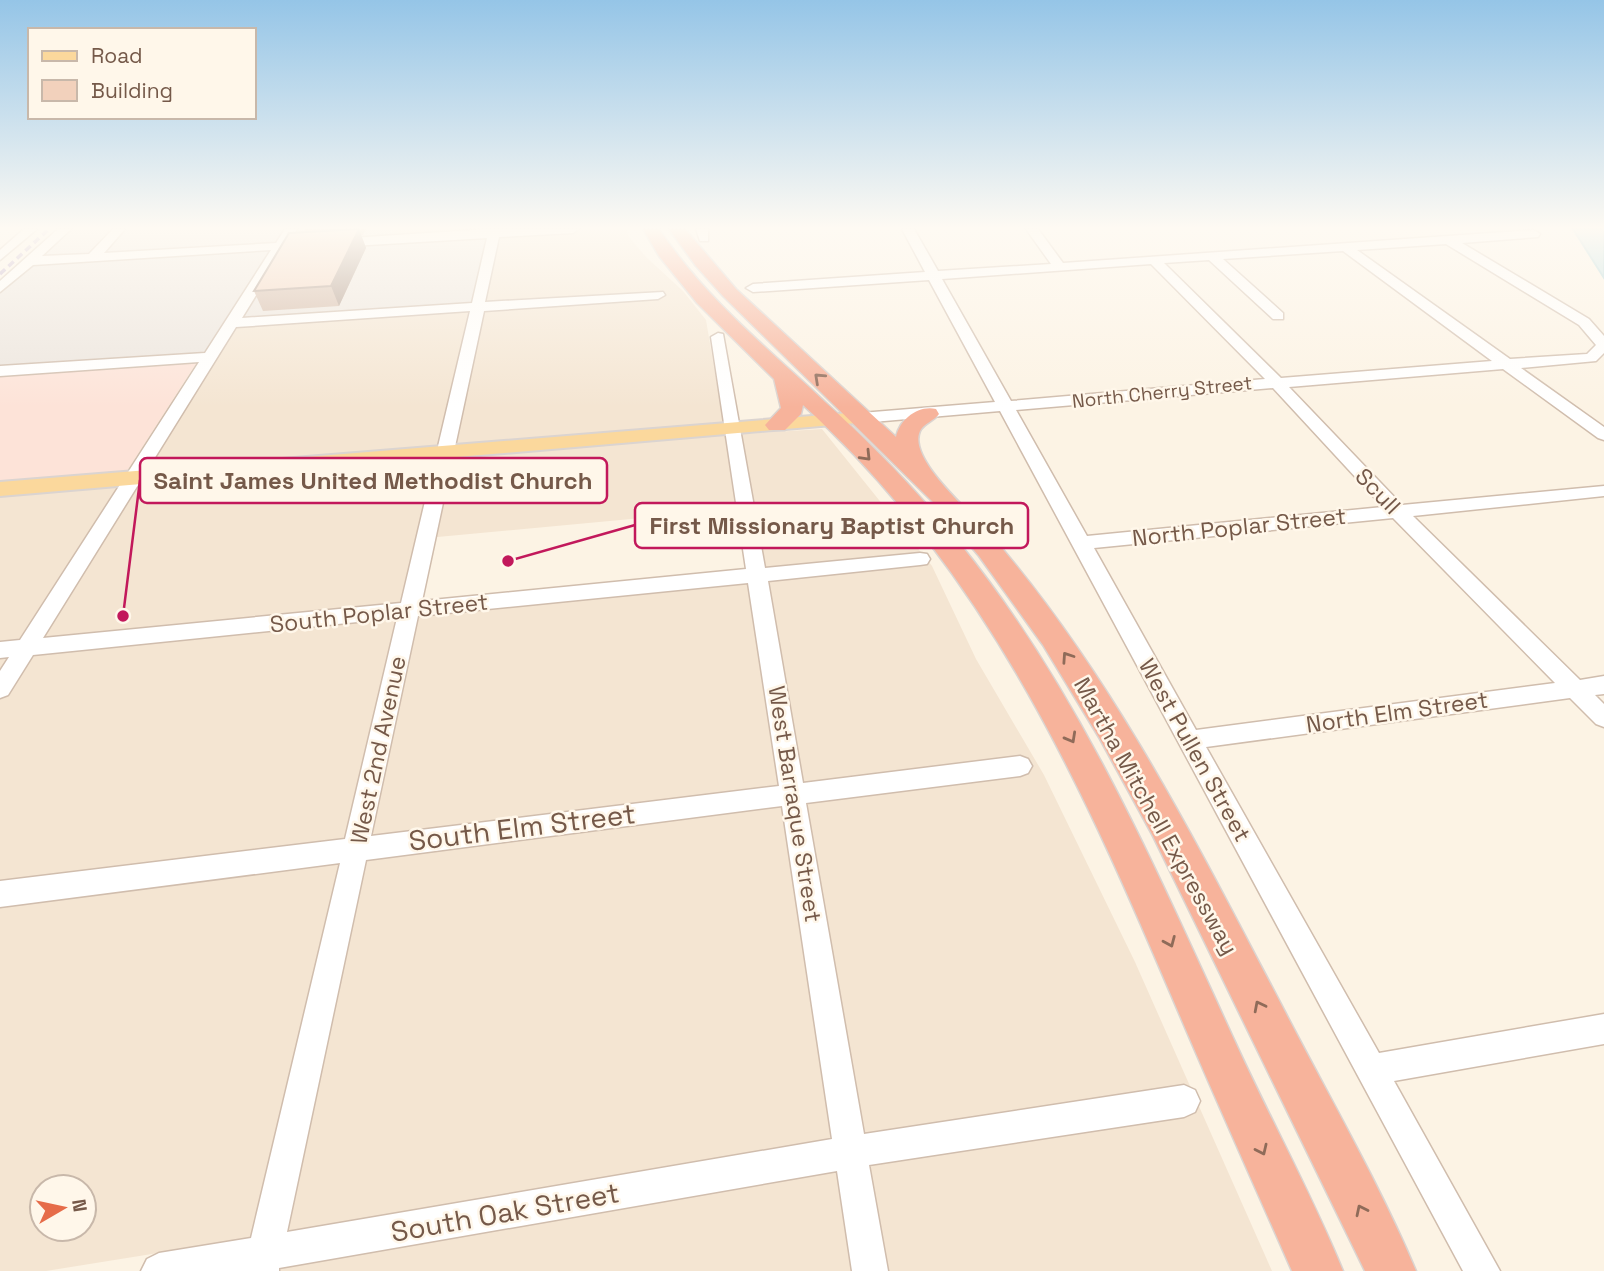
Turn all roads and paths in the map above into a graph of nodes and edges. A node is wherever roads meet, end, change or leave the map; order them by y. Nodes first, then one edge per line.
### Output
1 (254, 288) edge
2 (482, 288) edge
3 (697, 288) edge
4 (723, 288) edge
5 (940, 288) edge
6 (1182, 288) edge
7 (1248, 288) edge
8 (1401, 288) edge
9 (1528, 288) edge
10 (658, 295) dead end
11 (478, 306) junction
12 (1278, 316) dead end
13 (231, 323) junction
14 (718, 337) dead end
15 (209, 357) junction
16 (1504, 364) junction
17 (0, 371) edge
18 (785, 379) junction
19 (1275, 381) junction
20 (1006, 407) junction
21 (928, 414) junction
22 (846, 419) junction
23 (777, 425) junction
24 (732, 429) junction
25 (1604, 435) edge
26 (444, 453) junction
27 (913, 466) junction
28 (131, 480) junction
29 (0, 489) edge
30 (1604, 491) edge
31 (1396, 510) junction
32 (1083, 543) junction
33 (920, 559) dead end
34 (758, 576) junction
35 (408, 610) junction
36 (26, 647) junction
37 (0, 650) edge
38 (1604, 685) edge
39 (1576, 688) junction
40 (0, 689) edge
41 (1604, 718) edge
42 (1189, 740) junction
43 (1020, 766) dead end
44 (794, 793) junction
45 (357, 848) junction
46 (0, 894) edge
47 (1604, 1029) edge
48 (1371, 1070) junction
49 (1184, 1101) dead end
50 (850, 1153) junction
51 (263, 1262) edge
52 (159, 1271) edge
53 (870, 1271) edge
54 (1318, 1271) edge
55 (1391, 1271) edge
56 (1482, 1271) edge

1 - 13 street
2 - 11 street, West 2nd Avenue
3 - 18 highway, Martha Mitchell Expressway
22 -> 4 highway, Martha Mitchell Expressway
5 - 20 street, West Pullen Street
6 - 19 street, Scull
7 - 12 street
8 - 16 street
9 - 16 street, North Cherry Street
10 - 11 street
11 - 13 street
11 - 26 street, West 2nd Avenue
13 - 15 street
14 - 24 street, West Barraque Street
15 - 17 street
15 - 28 street
16 - 19 street, North Cherry Street
16 - 25 street
18 - 22 highway, Martha Mitchell Expressway
18 - 23 highway
19 - 20 street, North Cherry Street
19 - 31 street, Scull
20 - 21 street, North Cherry Street
20 - 32 street, West Pullen Street
21 - 22 street, North Cherry Street
21 - 27 highway
22 - 23 main road, North Cherry Street
22 - 27 highway, Martha Mitchell Expressway
22 -> 54 highway, Martha Mitchell Expressway
23 - 24 main road, North Cherry Street
24 - 26 main road, North Cherry Street
24 - 34 street, West Barraque Street
26 - 28 main road, North Cherry Street
26 - 35 street, West 2nd Avenue
55 -> 27 highway, Martha Mitchell Expressway
28 - 29 main road, North Cherry Street
28 - 36 street
30 - 31 street, North Poplar Street
31 - 32 street, North Poplar Street
31 - 39 street, Scull
32 - 42 street, West Pullen Street
33 - 34 street
34 - 35 street, South Poplar Street
34 - 44 street, West Barraque Street
35 - 36 street, South Poplar Street
35 - 45 street, West 2nd Avenue
36 - 37 street, South Poplar Street
36 - 40 street
38 - 39 street, North Elm Street
39 - 41 street, Scull
39 - 42 street, North Elm Street
42 - 48 street, West Pullen Street
43 - 44 street
44 - 45 street, South Elm Street
44 - 50 street, West Barraque Street
45 - 46 street, South Elm Street
45 - 51 street, West 2nd Avenue
47 - 48 street
48 - 56 street, West Pullen Street
49 - 50 street, South Oak Street
50 - 51 street, South Oak Street
50 - 53 street, West Barraque Street
51 - 52 street, South Oak Street

